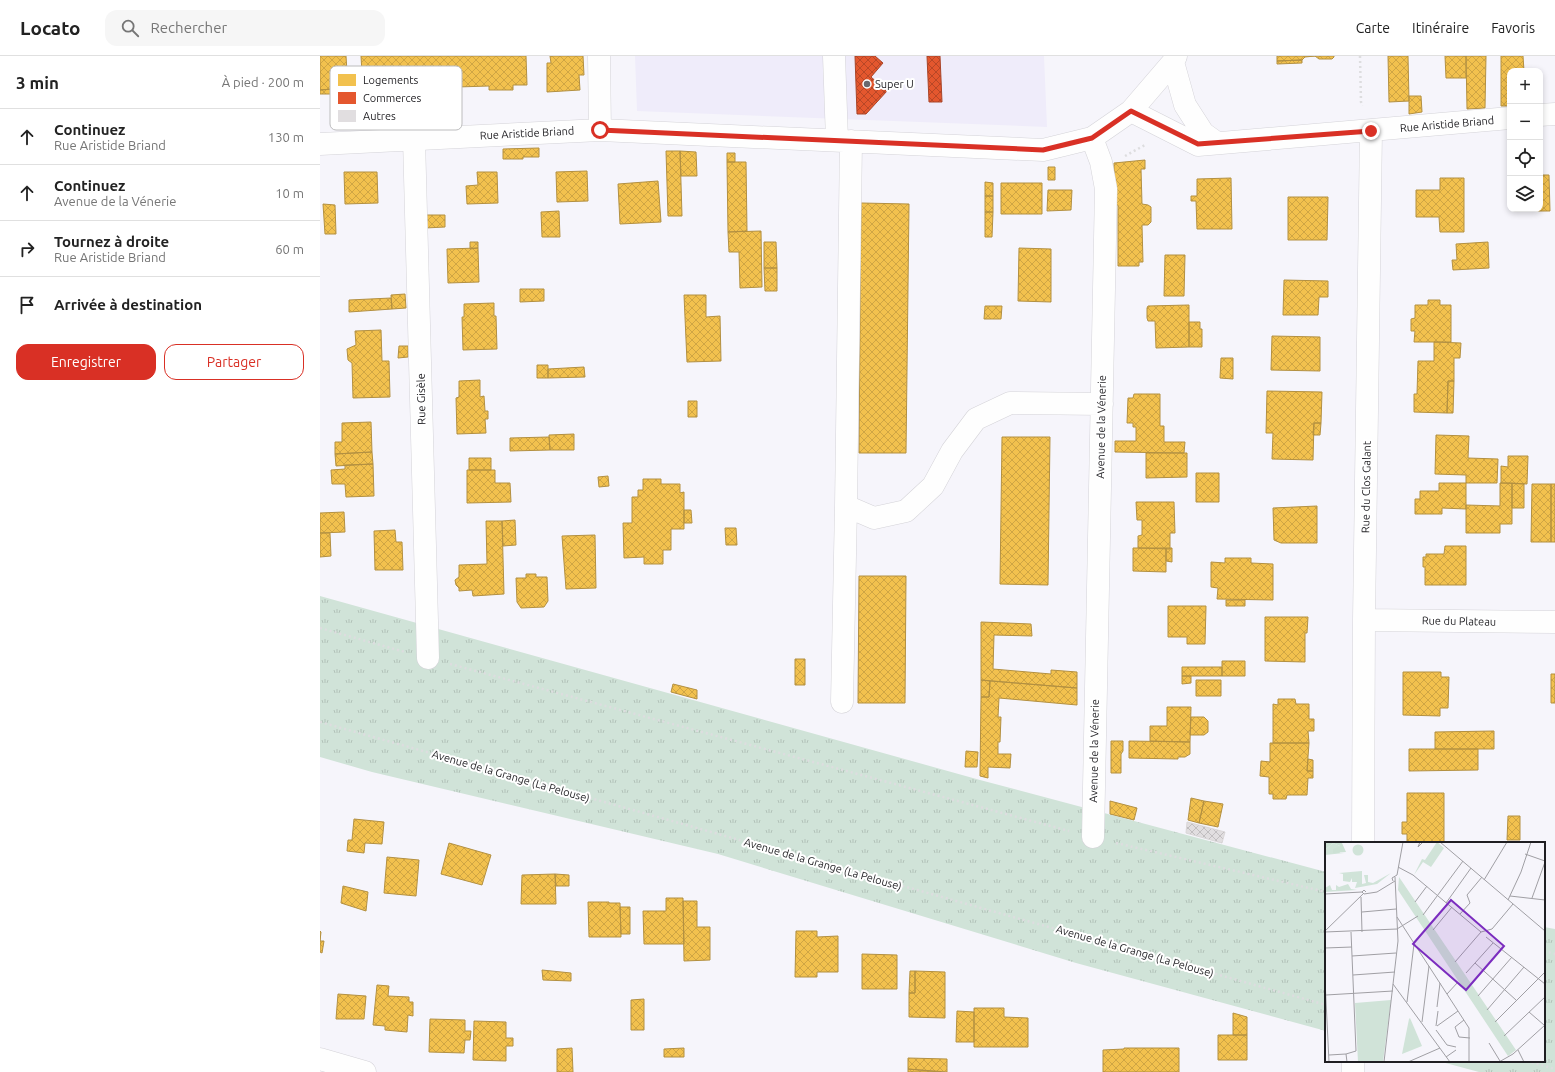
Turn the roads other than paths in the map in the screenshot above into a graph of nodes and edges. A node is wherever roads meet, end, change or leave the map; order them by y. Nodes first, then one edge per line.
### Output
1 (599, 56) edge
2 (834, 56) edge
3 (1174, 59) edge
4 (1131, 111) junction
5 (1555, 114) edge
6 (1543, 115) edge
7 (1507, 118) edge
8 (600, 130) junction
9 (1371, 131) junction
10 (1092, 138) junction
11 (414, 139) junction
12 (844, 141) junction
13 (1217, 143) junction
14 (320, 144) edge
15 (1102, 404) junction
16 (846, 506) junction
17 (1364, 620) junction
18 (1555, 622) edge
19 (428, 658) road end
20 (842, 702) dead end
21 (1092, 838) road end
22 (1363, 842) edge
23 (320, 1059) edge
24 (345, 1069) edge
25 (365, 1072) edge

1 - 8 street
2 - 12 street
3 - 4 street
3 - 13 street
4 - 10 street
4 - 13 street, Rue Aristide Briand
5 - 6 street
7 - 9 street, Rue Aristide Briand
8 - 11 street, Rue Aristide Briand
8 - 12 street, Rue Aristide Briand
9 - 13 street, Rue Aristide Briand
9 - 17 street, Rue du Clos Galant
10 - 12 street, Rue Aristide Briand
10 - 15 street, Avenue de la Vénerie
11 - 14 street, Rue Aristide Briand
11 - 19 street, Rue Gisèle
12 - 16 street
15 - 16 street
15 - 21 street, Avenue de la Vénerie
16 - 20 street
17 - 18 street, Rue du Plateau
17 - 22 street, Rue du Clos Galant
23 - 24 street
24 - 25 street

